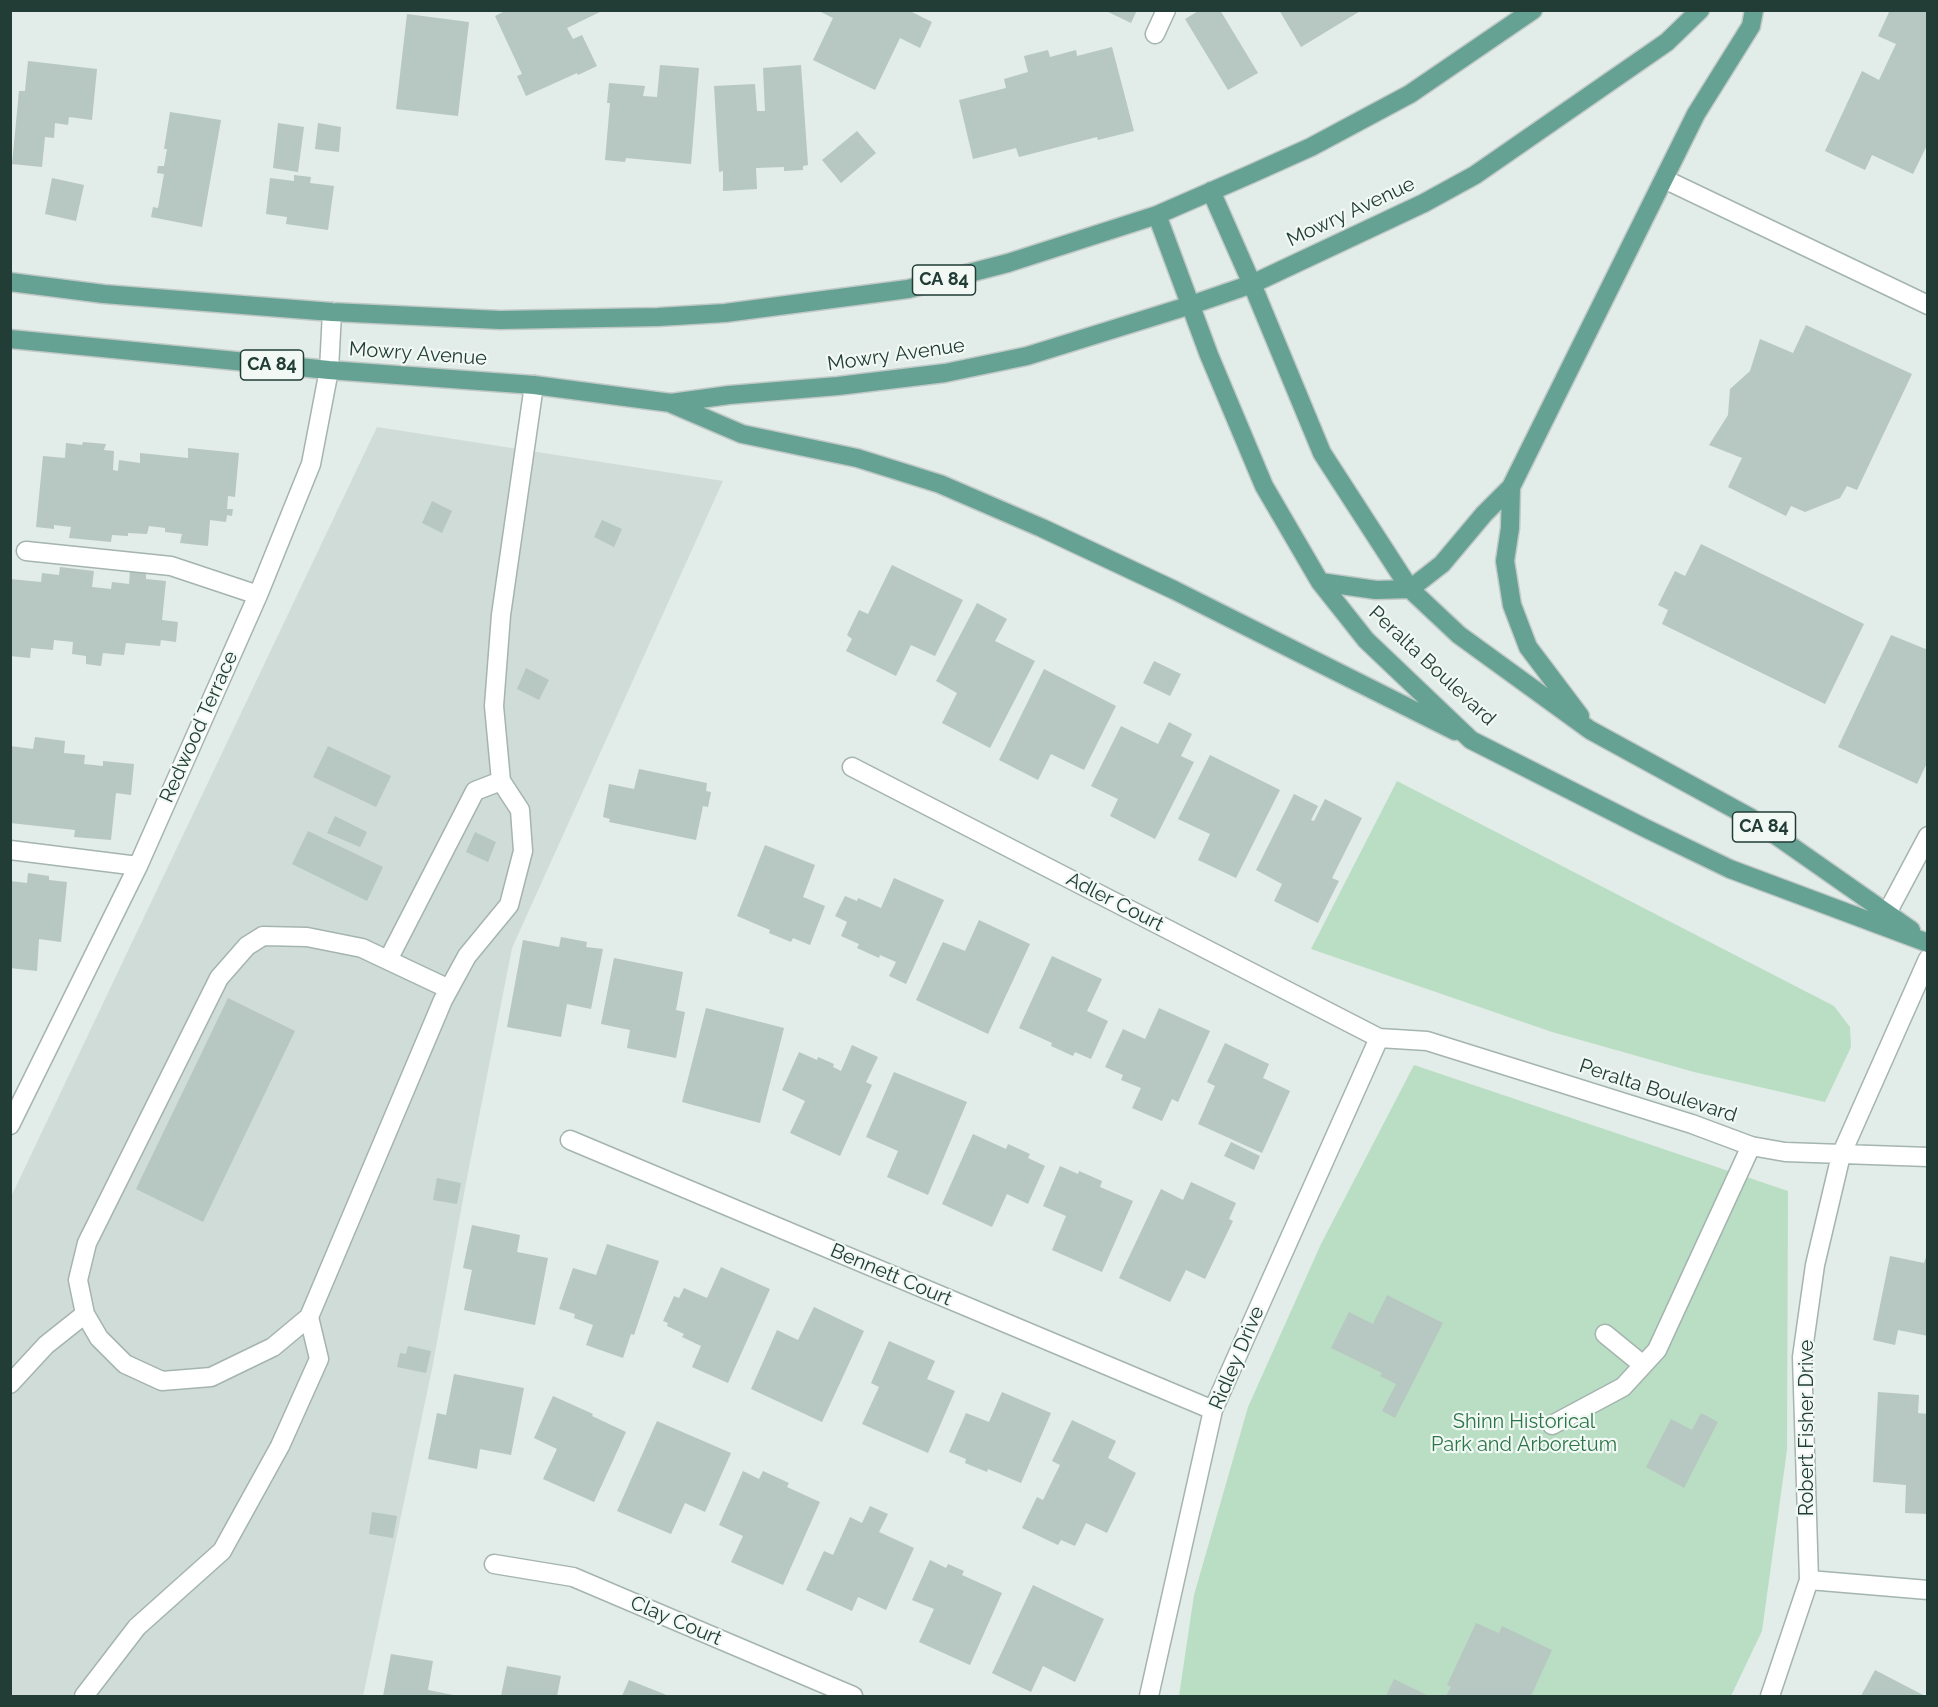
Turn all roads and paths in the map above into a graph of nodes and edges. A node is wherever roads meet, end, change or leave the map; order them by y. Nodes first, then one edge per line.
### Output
1 (1166, 10) edge
2 (1533, 10) edge
3 (1700, 10) edge
4 (1754, 10) edge
5 (1155, 34) dead end
6 (1664, 179) junction
7 (1211, 191) junction
8 (1157, 215) junction
9 (10, 282) edge
10 (1252, 284) junction
11 (1191, 305) junction
12 (1928, 305) edge
13 (332, 312) junction
14 (10, 339) edge
15 (329, 370) junction
16 (534, 385) junction
17 (671, 403) junction
18 (1511, 487) junction
19 (26, 551) dead end
20 (1320, 582) junction
21 (1410, 589) junction
22 (258, 595) junction
23 (1590, 730) junction
24 (1472, 740) junction
25 (852, 767) dead end
26 (501, 781) junction
27 (1928, 836) edge
28 (10, 850) edge
29 (138, 866) junction
30 (1887, 913) junction
31 (1928, 942) edge
32 (1928, 959) edge
33 (388, 960) junction
34 (449, 989) junction
35 (1379, 1038) junction
36 (10, 1125) edge
37 (570, 1140) dead end
38 (1751, 1146) junction
39 (1841, 1155) junction
40 (1928, 1157) edge
41 (85, 1314) junction
42 (309, 1317) junction
43 (1605, 1334) dead end
44 (1643, 1365) junction
45 (10, 1384) edge
46 (1213, 1410) junction
47 (1552, 1425) dead end
48 (494, 1564) dead end
49 (1809, 1580) junction
50 (1928, 1590) edge
51 (84, 1696) edge
52 (853, 1696) edge
53 (1149, 1696) edge
54 (1770, 1696) edge

1 - 5 street
2 - 7 main road, Mowry Avenue
3 - 10 main road, Mowry Avenue
4 - 6 main road
6 - 12 street
6 - 18 main road
7 - 8 main road, Mowry Avenue / CA 84
7 - 10 main road, Peralta Boulevard / CA 84
8 - 11 main road, Peralta Boulevard
8 - 13 main road, Mowry Avenue / CA 84
9 - 13 main road, Mowry Avenue / CA 84
10 - 11 main road, Mowry Avenue
10 - 21 main road, Peralta Boulevard / CA 84
11 - 17 main road, Mowry Avenue
11 - 20 main road, Peralta Boulevard
13 - 15 street, Redwood Terrace
14 - 15 main road, Mowry Avenue / CA 84
15 - 16 main road, Mowry Avenue / CA 84
15 - 22 street, Redwood Terrace
16 - 17 main road, Mowry Avenue
16 - 26 street
17 - 24 main road
18 - 21 main road
18 - 23 main road
19 - 22 street
20 - 21 main road
20 - 24 main road, Peralta Boulevard
21 - 23 main road, Peralta Boulevard / CA 84
22 - 29 street, Redwood Terrace
23 - 30 main road, Peralta Boulevard / CA 84
24 - 31 main road, Peralta Boulevard / CA 84
25 - 35 street, Adler Court
26 - 33 street
26 - 34 street
27 - 30 street
28 - 29 street
29 - 36 street, Redwood Terrace
30 - 31 main road, Peralta Boulevard / CA 84
32 - 39 street, Robert Fisher Drive
33 - 34 street
33 - 41 street
34 - 42 street
35 - 38 street, Peralta Boulevard
35 - 46 street, Ridley Drive
37 - 46 street, Bennett Court
38 - 39 street, Peralta Boulevard
38 - 44 street
39 - 40 street, Peralta Boulevard
39 - 49 street, Robert Fisher Drive
41 - 42 street
41 - 45 street
42 - 51 street
43 - 44 street
44 - 47 street
46 - 53 street, Ridley Drive
48 - 52 street, Clay Court
49 - 50 street
49 - 54 street, Robert Fisher Drive

